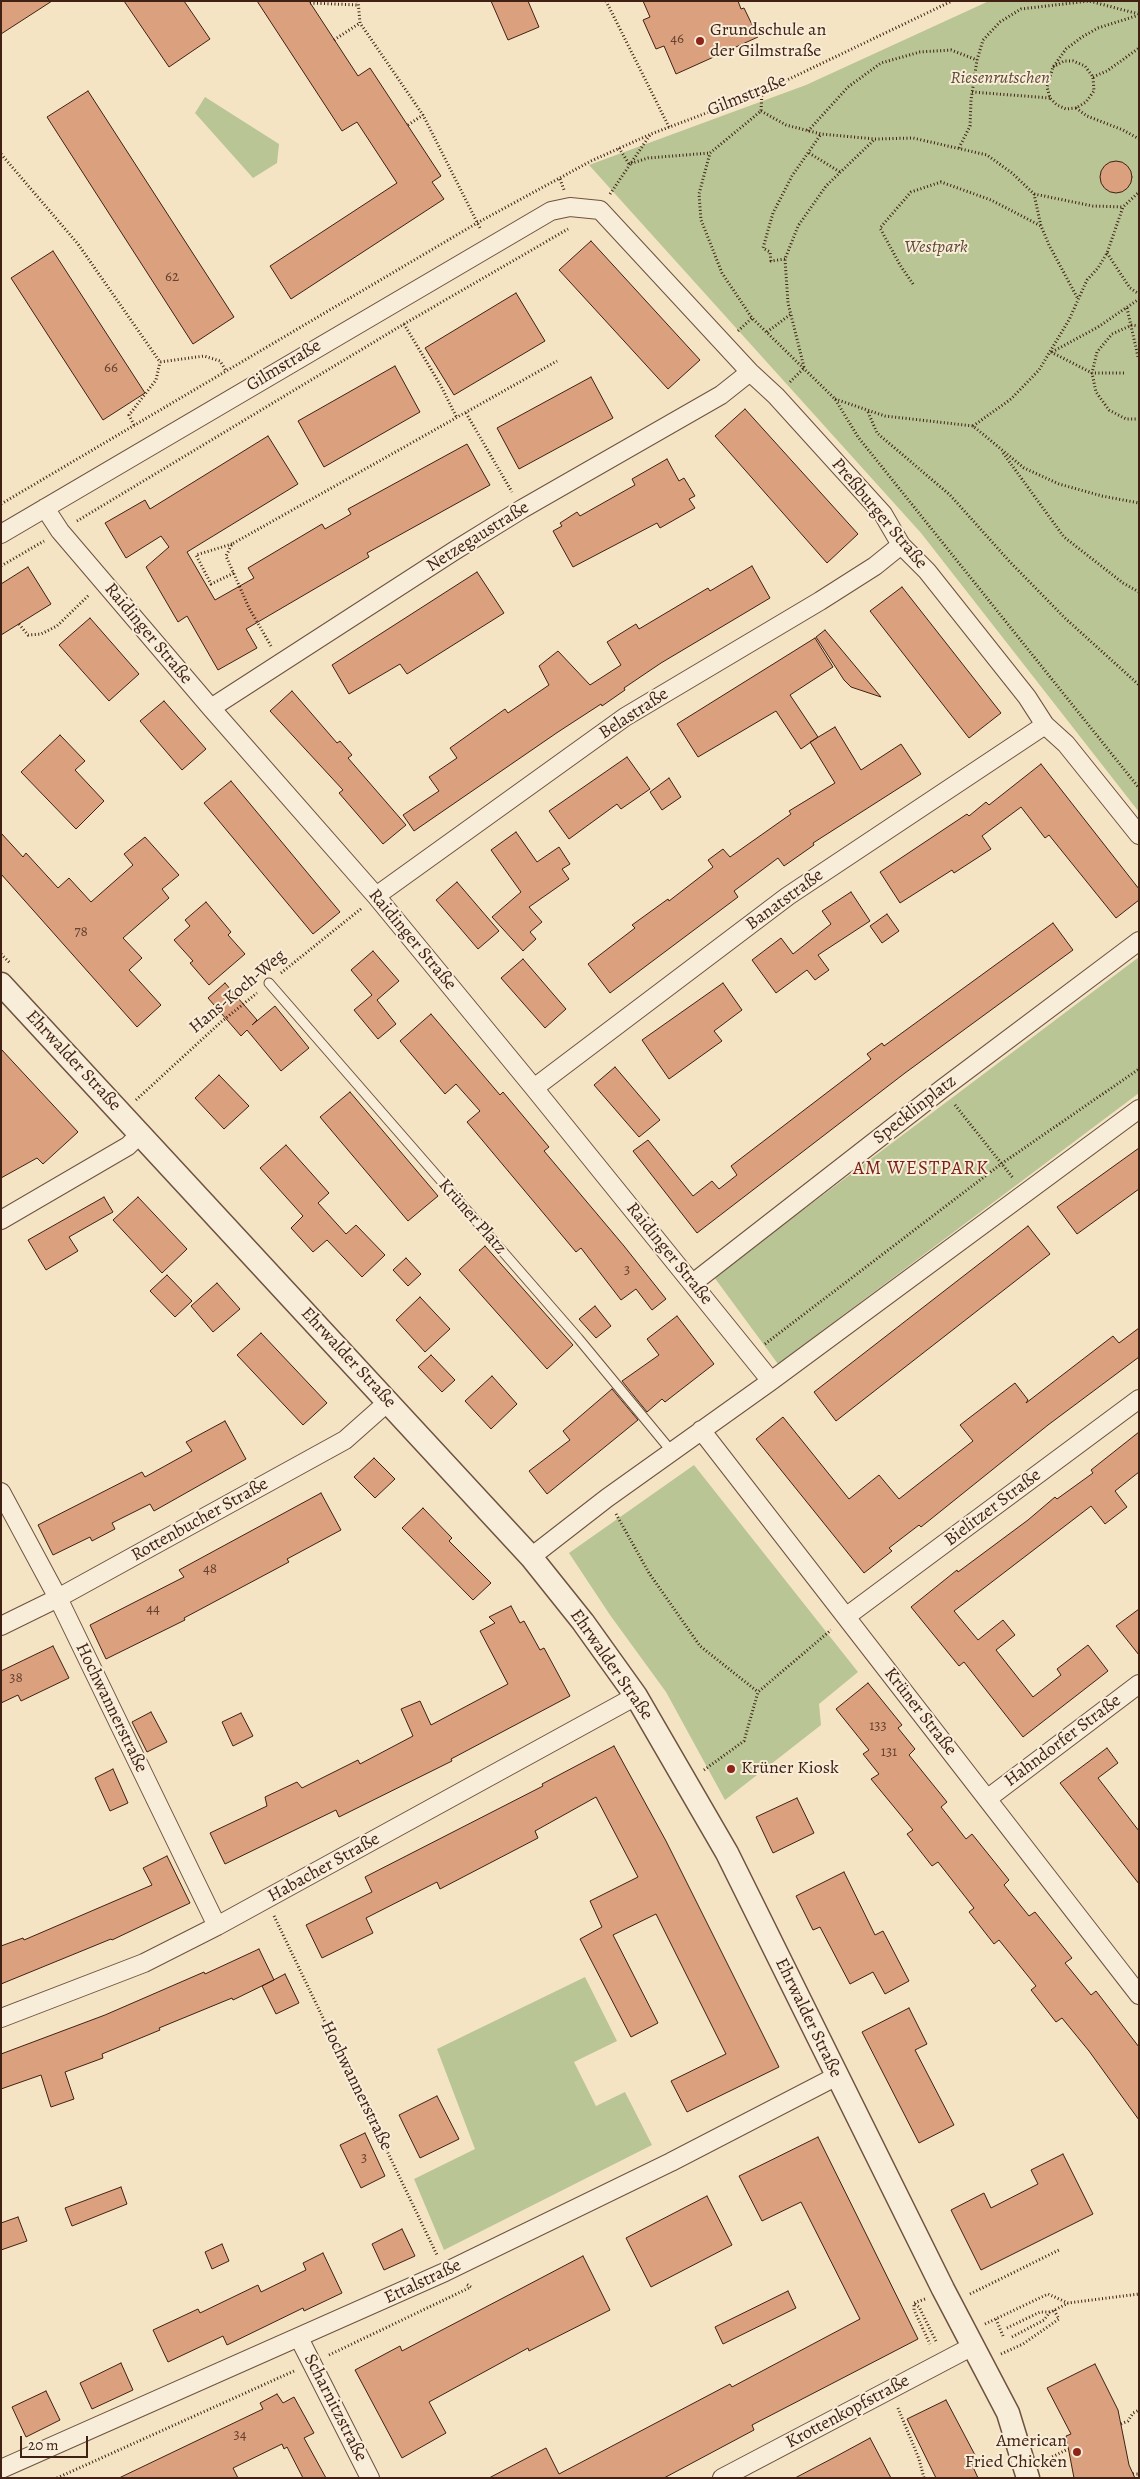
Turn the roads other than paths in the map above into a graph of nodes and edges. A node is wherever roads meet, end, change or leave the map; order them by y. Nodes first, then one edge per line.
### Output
1 (600, 210) joint
2 (750, 372) junction
3 (45, 508) junction
4 (1, 534) edge
5 (902, 545) junction
6 (211, 708) junction
7 (1045, 725) junction
8 (1139, 835) edge
9 (376, 896) junction
10 (1139, 941) edge
11 (8, 976) edge
12 (269, 983) road end
13 (534, 1088) junction
14 (1139, 1109) edge
15 (141, 1133) junction
16 (1, 1220) edge
17 (693, 1283) junction
18 (770, 1381) junction
19 (1139, 1399) edge
20 (389, 1401) junction
21 (701, 1430) junction
22 (673, 1452) junction
23 (1, 1492) edge
24 (531, 1557) junction
25 (58, 1598) junction
26 (847, 1616) junction
27 (1, 1626) edge
28 (1139, 1684) edge
29 (636, 1696) junction
30 (987, 1799) junction
31 (217, 1926) junction
32 (1136, 1985) edge
33 (1, 2018) edge
34 (837, 2076) junction
35 (299, 2338) junction
36 (985, 2342) junction
37 (1, 2469) edge
38 (1038, 2473) edge
39 (370, 2478) edge
40 (722, 2478) edge

1 - 2 street, Preßburger Straße
1 - 3 street, Gilmstraße
2 - 5 street, Preßburger Straße
2 - 6 street, Netzegaustraße
3 - 4 street, Gilmstraße
3 - 6 street, Raidinger Straße
5 - 7 street, Preßburger Straße
5 - 9 street, Belastraße
6 - 9 street, Raidinger Straße
7 - 8 street, Preßburger Straße
7 - 13 street, Banatstraße
9 - 13 street, Raidinger Straße
10 - 17 street, Specklinplatz
11 - 15 street, Ehrwalder Straße
12 - 22 lane, Krüner Platz
13 - 17 street, Raidinger Straße
14 - 18 street
15 - 16 street
15 - 20 street, Ehrwalder Straße
17 - 18 street, Raidinger Straße
18 - 21 street
19 - 26 street, Bielitzer Straße
20 - 24 street, Ehrwalder Straße
20 - 25 street, Rottenbucher Straße
21 - 22 street
21 - 26 street, Krüner Straße
22 - 24 street
23 - 25 street, Hochwannerstraße
24 - 29 street, Ehrwalder Straße
25 - 27 street, Rottenbucher Straße
25 - 31 street, Hochwannerstraße
26 - 30 street, Krüner Straße
28 - 30 street, Hahndorfer Straße
29 - 31 street, Habacher Straße
29 - 34 street, Ehrwalder Straße
30 - 32 street, Krüner Straße
31 - 33 street, Habacher Straße
34 - 35 street, Ettalstraße
34 - 36 street, Ehrwalder Straße
35 - 37 street, Ettalstraße
35 - 39 street, Scharnitzstraße
36 - 38 street, Ehrwalder Straße
36 - 40 street, Krottenkopfstraße

